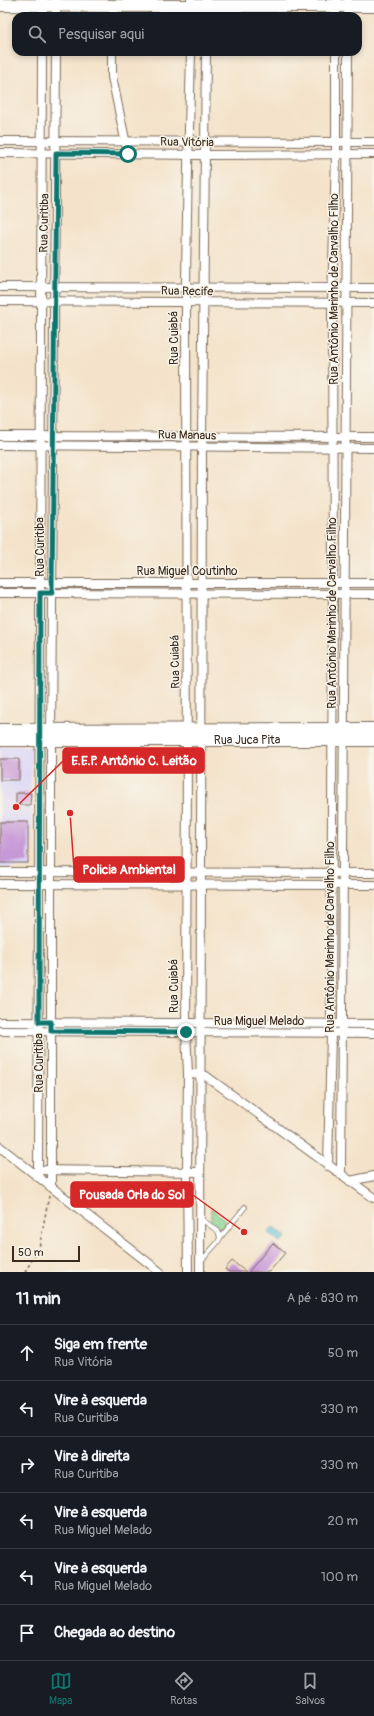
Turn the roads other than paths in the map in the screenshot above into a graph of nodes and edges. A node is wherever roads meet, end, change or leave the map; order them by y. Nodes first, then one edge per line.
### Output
1 (0, 5) edge
2 (374, 6) edge
3 (43, 7) edge
4 (56, 7) edge
5 (191, 7) edge
6 (336, 7) edge
7 (348, 7) edge
8 (206, 8) edge
9 (113, 11) edge
10 (42, 56) edge
11 (56, 56) edge
12 (112, 56) edge
13 (191, 56) edge
14 (206, 56) edge
15 (336, 56) edge
16 (348, 56) edge
17 (0, 141) edge
18 (42, 141) junction
19 (56, 141) junction
20 (124, 141) junction
21 (189, 142) junction
22 (204, 142) junction
23 (336, 142) junction
24 (346, 142) junction
25 (374, 142) edge
26 (0, 153) edge
27 (42, 153) junction
28 (56, 153) junction
29 (128, 154) junction
30 (189, 154) junction
31 (336, 154) junction
32 (346, 154) junction
33 (374, 154) edge
34 (204, 155) junction
35 (0, 287) edge
36 (41, 287) junction
37 (55, 287) junction
38 (186, 287) junction
39 (204, 287) junction
40 (332, 288) junction
41 (346, 288) junction
42 (374, 288) edge
43 (41, 300) junction
44 (54, 300) junction
45 (0, 301) edge
46 (186, 303) junction
47 (204, 303) junction
48 (332, 303) junction
49 (346, 303) junction
50 (374, 303) edge
51 (0, 436) edge
52 (53, 436) junction
53 (97, 437) junction
54 (187, 437) junction
55 (202, 437) junction
56 (332, 437) junction
57 (344, 437) junction
58 (374, 437) edge
59 (40, 441) junction
60 (0, 445) edge
61 (53, 445) junction
62 (97, 446) junction
63 (187, 447) junction
64 (202, 447) junction
65 (332, 447) junction
66 (344, 448) junction
67 (374, 448) edge
68 (186, 582) junction
69 (201, 582) junction
70 (0, 583) edge
71 (40, 583) junction
72 (333, 583) junction
73 (344, 583) junction
74 (374, 583) edge
75 (52, 584) junction
76 (0, 593) edge
77 (40, 593) junction
78 (52, 593) junction
79 (186, 594) junction
80 (201, 594) junction
81 (333, 594) junction
82 (344, 594) junction
83 (374, 594) edge
84 (374, 729) edge
85 (0, 730) edge
86 (46, 735) junction
87 (187, 735) junction
88 (202, 735) junction
89 (338, 735) junction
90 (0, 740) edge
91 (374, 740) edge
92 (0, 872) edge
93 (40, 872) junction
94 (51, 872) junction
95 (186, 872) junction
96 (201, 872) junction
97 (331, 873) junction
98 (342, 873) junction
99 (374, 873) edge
100 (0, 884) edge
101 (40, 884) junction
102 (51, 884) junction
103 (186, 884) junction
104 (201, 884) junction
105 (342, 884) junction
106 (331, 885) junction
107 (374, 885) edge
108 (0, 1022) edge
109 (39, 1022) junction
110 (51, 1022) junction
111 (186, 1023) junction
112 (200, 1023) junction
113 (331, 1023) junction
114 (342, 1024) junction
115 (374, 1024) edge
116 (0, 1031) edge
117 (51, 1031) junction
118 (39, 1032) junction
119 (186, 1032) junction
120 (200, 1032) junction
121 (331, 1033) junction
122 (342, 1033) junction
123 (374, 1033) edge
124 (188, 1073) junction
125 (200, 1075) junction
126 (0, 1147) edge
127 (328, 1166) junction
128 (51, 1170) junction
129 (187, 1172) junction
130 (200, 1172) junction
131 (38, 1173) junction
132 (341, 1175) junction
133 (374, 1176) edge
134 (350, 1180) junction
135 (51, 1187) junction
136 (374, 1198) edge
137 (245, 1207) dead end
138 (200, 1218) junction
139 (220, 1238) junction
140 (200, 1262) junction
141 (160, 1272) edge
142 (188, 1272) edge
143 (200, 1272) edge

1 - 3 street
2 - 7 street
3 - 4 street
4 - 9 street
5 - 8 street
5 - 9 street
6 - 7 street
6 - 8 street
10 - 18 street, Rua Curitiba
11 - 19 street, Rua Curitiba
12 - 20 street
13 - 21 street, Rua Cuiabá
14 - 22 street
15 - 23 street, Rua Antônio Marinho de Carvalho Filho
16 - 24 street, Rua Antônio Marinho de Carvalho Filho
17 - 18 street, Rua Vitória
18 - 19 street, Rua Vitória
18 - 27 street, Rua Curitiba
19 - 20 street, Rua Vitória
19 - 28 street, Rua Curitiba
20 - 21 street, Rua Vitória
20 - 29 street
21 - 22 street, Rua Vitória
21 - 30 street, Rua Cuiabá
22 - 23 street, Rua Vitória
22 - 34 street
23 - 24 street, Rua Vitória
23 - 31 street, Rua Antônio Marinho de Carvalho Filho
24 - 25 street, Rua Vitória
24 - 32 street, Rua Antônio Marinho de Carvalho Filho
26 - 27 street, Rua Vitória
27 - 28 street, Rua Vitória
27 - 36 street, Rua Curitiba
28 - 29 street, Rua Vitória
28 - 37 street, Rua Curitiba
29 - 30 street, Rua Vitória
30 - 34 street, Rua Vitória
30 - 38 street, Rua Cuiabá
31 - 32 street, Rua Vitória
31 - 34 street, Rua Vitória
31 - 40 street, Rua Antônio Marinho de Carvalho Filho
32 - 33 street, Rua Vitória
32 - 41 street, Rua Antônio Marinho de Carvalho Filho
34 - 39 street
35 - 36 street, Rua Recife
36 - 37 street, Rua Recife
36 - 43 street, Rua Curitiba
37 - 38 street, Rua Recife
37 - 44 street, Rua Curitiba
38 - 39 street, Rua Recife
38 - 46 street, Rua Cuiabá
39 - 40 street, Rua Recife
39 - 47 street
40 - 41 street, Rua Recife
40 - 48 street, Rua Antônio Marinho de Carvalho Filho
41 - 42 street, Rua Recife
41 - 49 street, Rua Antônio Marinho de Carvalho Filho
43 - 44 street, Rua Recife
43 - 45 street, Rua Recife
43 - 59 street, Rua Curitiba
44 - 46 street, Rua Recife
44 - 52 street, Rua Curitiba
46 - 47 street, Rua Recife
46 - 54 street, Rua Cuiabá
47 - 48 street, Rua Recife
47 - 55 street
48 - 49 street, Rua Recife
48 - 56 street, Rua Antônio Marinho de Carvalho Filho
49 - 50 street, Rua Recife
49 - 57 street, Rua Antônio Marinho de Carvalho Filho
51 - 59 street, Rua Manaus
52 - 53 street, Rua Manaus
52 - 59 street, Rua Manaus
52 - 61 street, Rua Curitiba
53 - 54 street, Rua Manaus
53 - 62 street
54 - 55 street, Rua Manaus
54 - 63 street, Rua Cuiabá
55 - 56 street, Rua Manaus
55 - 64 street
56 - 57 street, Rua Manaus
56 - 65 street, Rua Antônio Marinho de Carvalho Filho
57 - 58 street, Rua Manaus
57 - 66 street, Rua Antônio Marinho de Carvalho Filho
59 - 60 street, Rua Manaus
59 - 61 street, Rua Manaus
59 - 71 street, Rua Curitiba
61 - 62 street, Rua Manaus
61 - 75 street, Rua Curitiba
62 - 63 street, Rua Manaus
63 - 64 street, Rua Manaus
63 - 68 street, Rua Cuiabá
64 - 65 street, Rua Manaus
64 - 69 street
65 - 66 street, Rua Manaus
65 - 72 street, Rua Antônio Marinho de Carvalho Filho
66 - 67 street, Rua Manaus
66 - 73 street, Rua Antônio Marinho de Carvalho Filho
68 - 69 street, Rua Miguel Coutinho
68 - 75 street, Rua Miguel Coutinho
68 - 79 street, Rua Cuiabá
69 - 72 street, Rua Miguel Coutinho
69 - 80 street
70 - 71 street, Rua Miguel Coutinho
71 - 75 street, Rua Miguel Coutinho
71 - 77 street, Rua Curitiba
72 - 73 street, Rua Miguel Coutinho
72 - 81 street, Rua Antônio Marinho de Carvalho Filho
73 - 74 street, Rua Miguel Coutinho
73 - 82 street, Rua Antônio Marinho de Carvalho Filho
75 - 78 street, Rua Curitiba
76 - 77 street, Rua Miguel Coutinho
77 - 78 street, Rua Miguel Coutinho
77 - 86 street, Rua Curitiba
78 - 79 street, Rua Miguel Coutinho
78 - 86 street, Rua Curitiba
79 - 80 street, Rua Miguel Coutinho
79 - 87 street, Rua Cuiabá
80 - 81 street, Rua Miguel Coutinho
80 - 88 street
81 - 82 street, Rua Miguel Coutinho
81 - 89 street, Rua Antônio Marinho de Carvalho Filho
82 - 83 street, Rua Miguel Coutinho
82 - 89 street, Rua Antônio Marinho de Carvalho Filho
84 - 89 street, Rua Juca Pita
85 - 86 street, Rua Juca Pita
86 - 87 street, Rua Juca Pita
86 - 90 street, Rua Juca Pita
86 - 93 street, Rua Curitiba
86 - 94 street, Rua Curitiba
87 - 88 street, Rua Juca Pita
87 - 95 street, Rua Cuiabá
88 - 89 street, Rua Juca Pita
88 - 96 street
89 - 91 street, Rua Juca Pita
89 - 97 street, Rua Antônio Marinho de Carvalho Filho
89 - 98 street, Rua Antônio Marinho de Carvalho Filho
92 - 93 street
93 - 94 street
93 - 101 street, Rua Curitiba
94 - 95 street
94 - 102 street, Rua Curitiba
95 - 96 street
95 - 103 street, Rua Cuiabá
96 - 97 street
96 - 104 street
97 - 98 street
97 - 106 street, Rua Antônio Marinho de Carvalho Filho
98 - 99 street
98 - 105 street, Rua Antônio Marinho de Carvalho Filho
100 - 101 street
101 - 102 street
101 - 109 street, Rua Curitiba
102 - 103 street
102 - 110 street, Rua Curitiba
103 - 104 street
103 - 111 street, Rua Cuiabá
104 - 106 street
104 - 112 street
105 - 106 street
105 - 107 street
105 - 114 street, Rua Antônio Marinho de Carvalho Filho
106 - 113 street, Rua Antônio Marinho de Carvalho Filho
108 - 109 street, Rua Miguel Melado
109 - 110 street, Rua Miguel Melado
109 - 118 street, Rua Curitiba
110 - 111 street, Rua Miguel Melado
110 - 117 street, Rua Curitiba
111 - 112 street, Rua Miguel Melado
111 - 119 street, Rua Cuiabá
112 - 113 street, Rua Miguel Melado
112 - 120 street
113 - 114 street, Rua Miguel Melado
113 - 121 street, Rua Antônio Marinho de Carvalho Filho
114 - 115 street, Rua Miguel Melado
114 - 122 street, Rua Antônio Marinho de Carvalho Filho
116 - 118 street, Rua Miguel Melado
117 - 118 street, Rua Miguel Melado
117 - 119 street, Rua Miguel Melado
117 - 128 street, Rua Curitiba
118 - 131 street, Rua Curitiba
119 - 120 street, Rua Miguel Melado
119 - 124 street, Rua Cuiabá
120 - 121 street, Rua Miguel Melado
120 - 125 street
121 - 122 street, Rua Miguel Melado
121 - 127 street, Rua Antônio Marinho de Carvalho Filho
122 - 123 street, Rua Miguel Melado
122 - 132 street, Rua Antônio Marinho de Carvalho Filho
124 - 125 street
124 - 129 street, Rua Cuiabá
125 - 127 street
125 - 130 street
126 - 131 street
127 - 132 street
128 - 129 street
128 - 131 street
128 - 135 street, Rua Curitiba
129 - 130 street
129 - 142 street, Rua Cuiabá
130 - 138 street
131 - 135 street
132 - 134 street
133 - 134 street
134 - 136 street
135 - 141 street
137 - 139 lane
138 - 139 lane
138 - 140 street
139 - 140 lane
140 - 143 street

